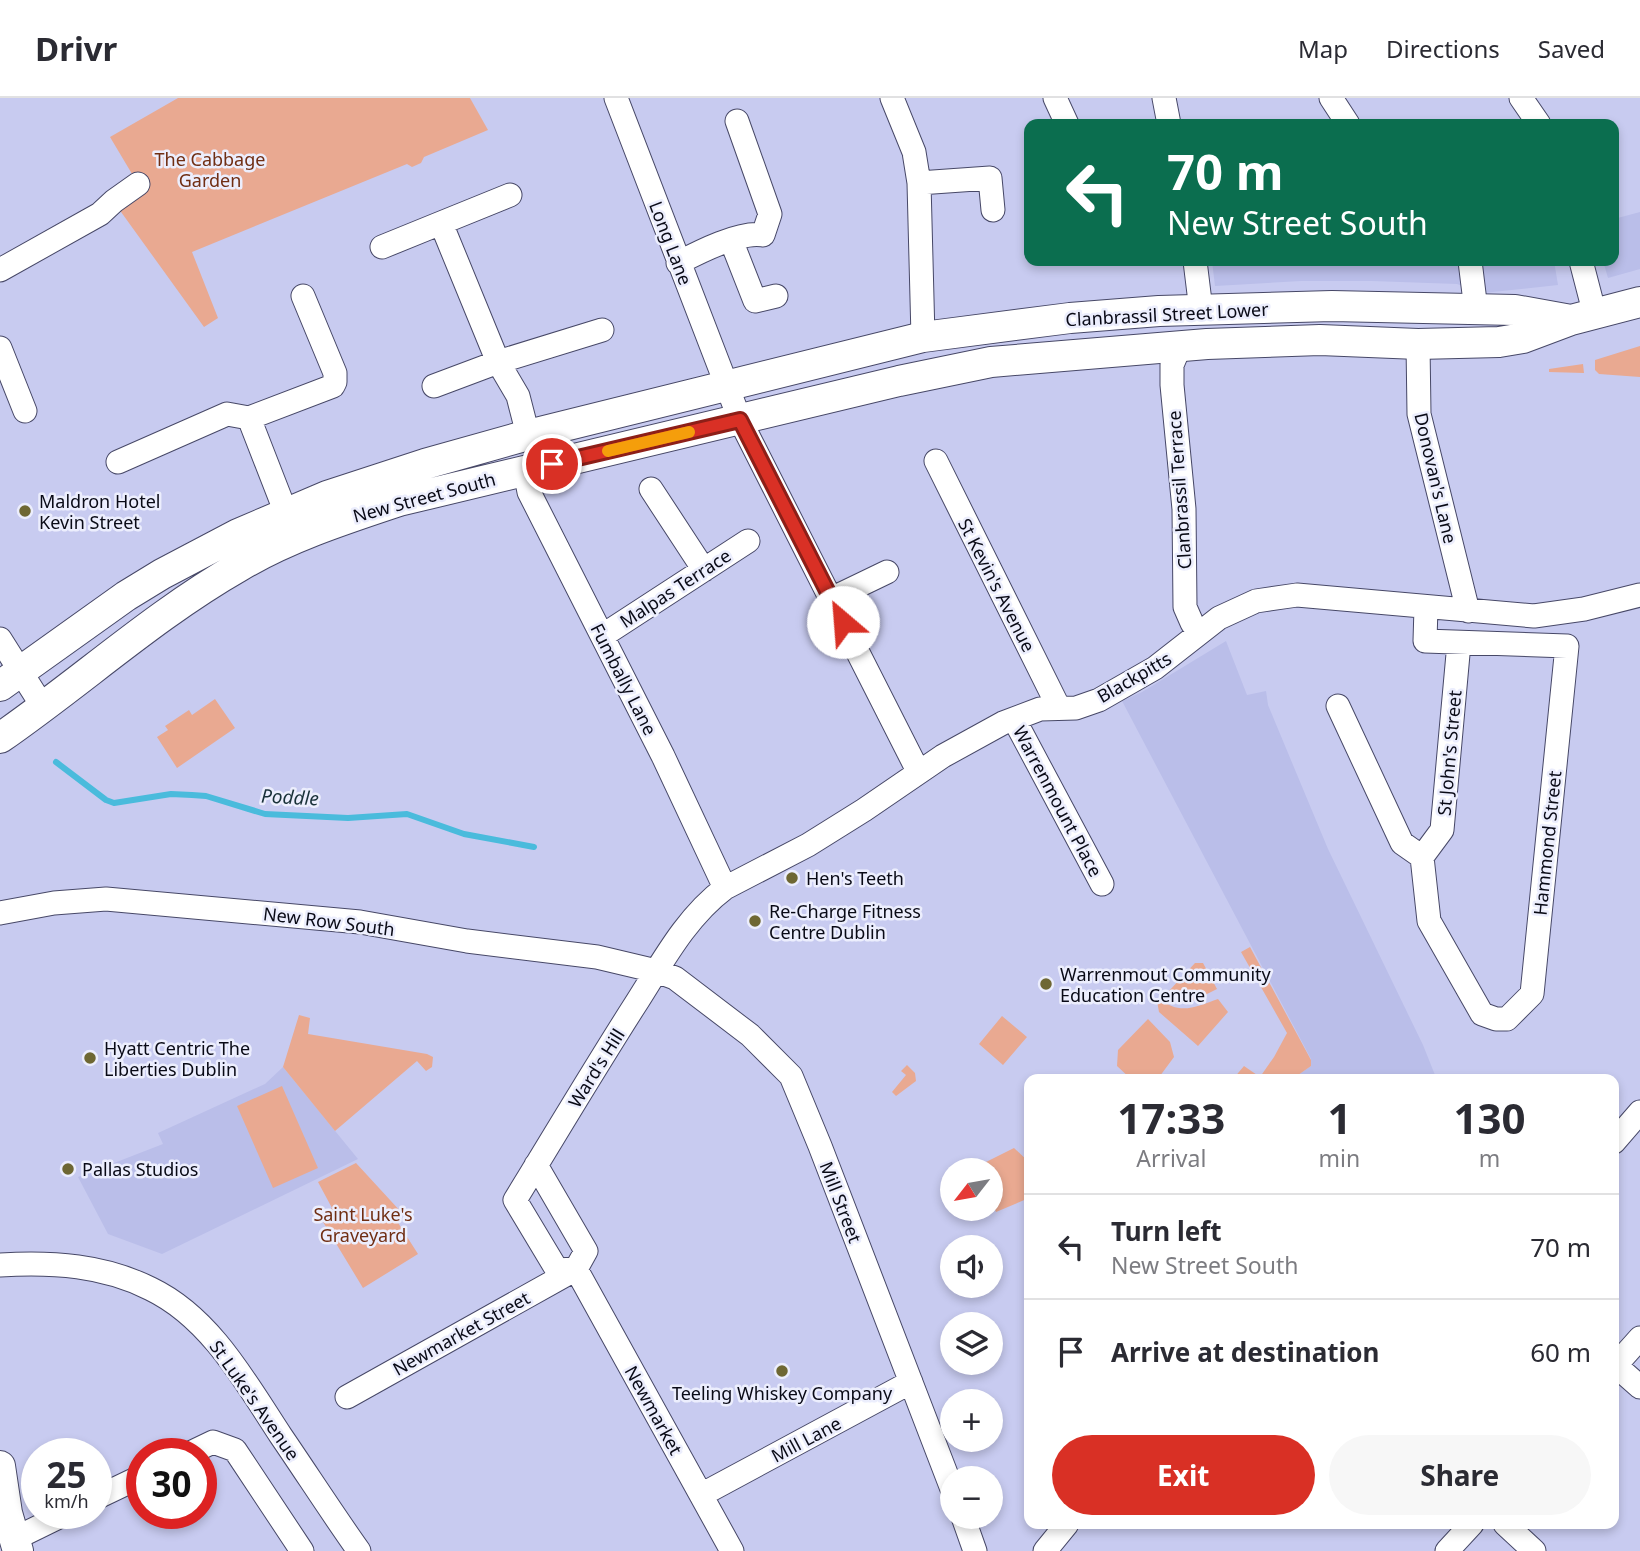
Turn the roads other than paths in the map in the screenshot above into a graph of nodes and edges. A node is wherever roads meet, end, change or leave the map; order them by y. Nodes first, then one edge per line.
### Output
1 (616, 98) edge
2 (892, 98) edge
3 (1055, 98) edge
4 (1164, 98) edge
5 (1331, 98) edge
6 (1529, 100) edge
7 (1066, 119) edge
8 (1168, 119) edge
9 (1345, 119) edge
10 (1537, 119) edge
11 (737, 121) dead end
12 (919, 183) junction
13 (138, 184) dead end
14 (510, 195) dead end
15 (993, 210) dead end
16 (441, 223) junction
17 (731, 240) junction
18 (382, 247) dead end
19 (678, 263) junction
20 (1196, 266) edge
21 (1471, 266) edge
22 (1581, 266) edge
23 (0, 270) edge
24 (303, 296) dead end
25 (776, 296) dead end
26 (1640, 302) edge
27 (1202, 310) junction
28 (1476, 310) junction
29 (1583, 317) junction
30 (601, 330) dead end
31 (923, 337) junction
32 (1418, 344) junction
33 (1180, 346) junction
34 (0, 348) edge
35 (498, 362) junction
36 (434, 386) dead end
37 (726, 387) junction
38 (25, 411) dead end
39 (249, 418) junction
40 (740, 420) junction
41 (528, 435) junction
42 (936, 461) dead end
43 (118, 463) dead end
44 (525, 471) junction
45 (651, 489) dead end
46 (286, 513) junction
47 (748, 541) dead end
48 (704, 570) junction
49 (887, 572) dead end
50 (1640, 595) edge
51 (831, 599) junction
52 (1426, 607) junction
53 (1468, 611) junction
54 (1200, 632) junction
55 (602, 636) junction
56 (0, 639) edge
57 (1459, 643) junction
58 (11, 678) edge
59 (1338, 706) dead end
60 (43, 707) junction
61 (1059, 708) junction
62 (1014, 719) junction
63 (0, 738) edge
64 (918, 771) junction
65 (1422, 857) junction
66 (1102, 884) dead end
67 (725, 888) junction
68 (0, 913) edge
69 (656, 971) junction
70 (1640, 1112) edge
71 (1619, 1136) edge
72 (536, 1165) junction
73 (0, 1265) edge
74 (576, 1269) junction
75 (1640, 1338) edge
76 (1619, 1361) edge
77 (1619, 1370) edge
78 (911, 1382) junction
79 (1640, 1387) edge
80 (347, 1397) dead end
81 (217, 1443) edge
82 (0, 1466) edge
83 (943, 1466) edge
84 (701, 1495) junction
85 (967, 1529) edge
86 (1063, 1529) edge
87 (1467, 1529) edge
88 (1510, 1529) edge
89 (10, 1530) edge
90 (302, 1551) edge
91 (359, 1551) edge
92 (732, 1551) edge
93 (975, 1551) edge
94 (1045, 1551) edge
95 (1447, 1551) edge
96 (1534, 1551) edge

1 - 19 street, Long Lane
2 - 12 street
3 - 7 street
4 - 8 street
5 - 9 street
6 - 10 street
11 - 17 street
12 - 15 street
12 - 31 street
13 - 23 street
14 - 16 street
16 - 18 street
16 - 35 street
17 - 19 street
17 - 25 street
19 - 37 street, Long Lane
20 - 27 street
21 - 28 street
22 - 29 street
24 - 39 street
26 - 29 main road, Clanbrassil Street Lower
27 - 28 main road, Clanbrassil Street Lower
27 - 31 main road, Clanbrassil Street Lower
28 - 29 main road, Clanbrassil Street Lower
29 - 32 main road, Clanbrassil Street Lower
30 - 35 street
31 - 37 main road, Clanbrassil Street Lower
32 - 33 main road, Clanbrassil Street Lower
32 - 53 street, Donovan's Lane
33 - 40 main road, Clanbrassil Street Lower
33 - 54 street, Clanbrassil Terrace
34 - 38 street
35 - 36 street
35 - 41 street
37 - 40 street, Long Lane
37 - 41 main road, New Street South
39 - 43 street
39 - 46 street
40 - 44 main road, New Street South
40 - 51 street, Long Lane
41 - 46 main road, New Street South
42 - 61 street, St Kevin's Avenue
44 - 55 street, Fumbally Lane
44 - 60 main road, New Street South
45 - 48 street
46 - 58 main road, New Street South
47 - 48 street, Malpas Terrace
48 - 55 street, Malpas Terrace
49 - 51 street
50 - 53 street, Blackpitts
51 - 64 street, Long Lane
52 - 53 street, Blackpitts
52 - 54 street, Blackpitts
52 - 57 street
54 - 61 street, Blackpitts
55 - 67 street, Fumbally Lane
56 - 58 street
57 - 65 street, St John's Street
57 - 65 street, Hammond Street
58 - 60 street
59 - 65 street
60 - 63 main road, New Street South
61 - 62 street, Blackpitts
62 - 64 street, Blackpitts
62 - 66 street, Warrenmount Place
64 - 67 street, Blackpitts
67 - 69 street, Blackpitts
68 - 69 street, New Row South
69 - 72 street, Ward's Hill
69 - 78 street, Mill Street
70 - 71 street
72 - 74 street
72 - 74 street
73 - 91 street, St Luke's Avenue
74 - 80 street, Newmarket Street
74 - 84 street, Newmarket
75 - 76 street
77 - 79 street
78 - 83 street, Mill Street
78 - 84 street, Mill Lane
81 - 90 street
82 - 89 main road
84 - 92 street, Newmarket
85 - 93 street
86 - 94 street
87 - 95 street
88 - 96 street

